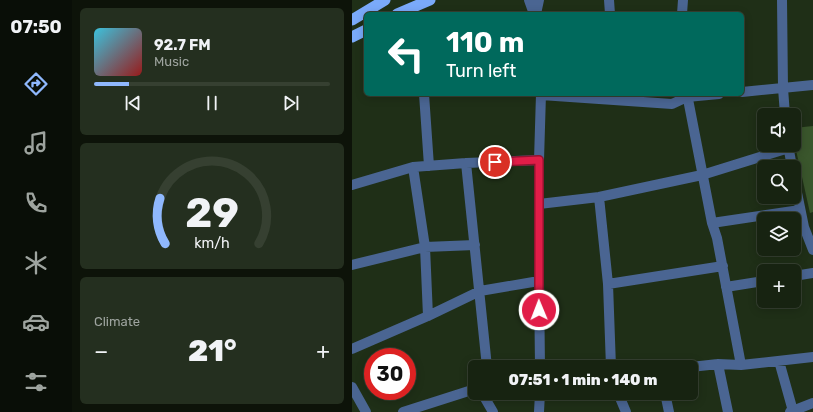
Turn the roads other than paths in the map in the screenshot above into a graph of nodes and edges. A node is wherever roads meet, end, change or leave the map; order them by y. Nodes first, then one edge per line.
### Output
1 (385, 0) edge
2 (430, 0) edge
3 (529, 0) edge
4 (539, 0) edge
5 (609, 0) edge
6 (683, 0) edge
7 (782, 0) edge
8 (417, 9) edge
9 (365, 12) edge
10 (405, 12) edge
11 (534, 12) edge
12 (536, 12) edge
13 (610, 12) edge
14 (682, 12) edge
15 (364, 13) edge
16 (352, 20) edge
17 (364, 31) edge
18 (352, 38) edge
19 (813, 85) edge
20 (783, 88) junction
21 (744, 92) edge
22 (424, 96) edge
23 (541, 96) edge
24 (592, 96) edge
25 (685, 96) edge
26 (687, 96) edge
27 (617, 97) edge
28 (784, 108) edge
29 (772, 152) edge
30 (539, 160) junction
31 (466, 163) junction
32 (429, 166) junction
33 (413, 167) junction
34 (702, 174) junction
35 (352, 185) edge
36 (599, 197) junction
37 (539, 204) junction
38 (799, 204) edge
39 (800, 210) junction
40 (712, 223) junction
41 (809, 225) edge
42 (475, 245) junction
43 (425, 247) junction
44 (813, 250) edge
45 (352, 265) edge
46 (723, 266) junction
47 (813, 273) edge
48 (801, 275) edge
49 (538, 281) junction
50 (757, 282) edge
51 (608, 284) junction
52 (726, 287) junction
53 (480, 291) junction
54 (428, 316) junction
55 (352, 349) edge
56 (813, 357) edge
57 (487, 360) edge
58 (540, 360) edge
59 (611, 360) edge
60 (779, 361) junction
61 (718, 364) junction
62 (741, 365) junction
63 (698, 366) edge
64 (352, 387) edge
65 (468, 392) edge
66 (486, 400) edge
67 (540, 400) edge
68 (621, 400) edge
69 (666, 400) edge
70 (813, 403) edge
71 (421, 409) edge
72 (792, 411) edge
73 (366, 412) edge
74 (403, 412) edge
75 (493, 412) edge
76 (539, 412) edge
77 (626, 412) edge
78 (670, 412) edge
79 (728, 412) edge

1 - 9 highway
2 - 8 highway
3 - 11 street
4 - 12 street
5 - 13 street
6 - 14 street
7 - 20 street
8 - 10 highway
15 - 16 highway
17 - 18 highway
19 - 20 street
20 - 21 street
20 - 28 street
22 - 32 street
23 - 30 street
24 - 27 street
25 - 27 street
26 - 34 street
29 - 34 street
30 - 31 street
30 - 37 street
31 - 32 street
31 - 42 street
32 - 33 street
33 - 35 street
33 - 43 street
34 - 36 street
34 - 40 street
36 - 37 street
36 - 51 street
37 - 49 street
38 - 39 street
39 - 40 street
39 - 41 street
40 - 46 street
41 - 44 street
42 - 43 street
42 - 53 street
43 - 45 street
43 - 54 street
46 - 51 street
46 - 52 street
47 - 48 street
49 - 53 street
49 - 58 street
50 - 52 street
51 - 59 street
52 - 62 street
53 - 54 street
53 - 57 street
54 - 55 street
56 - 60 street
60 - 62 street
60 - 72 street
61 - 62 street
61 - 63 street
61 - 79 street
64 - 73 street
65 - 71 street
66 - 75 street
67 - 76 street
68 - 77 street
69 - 78 street
70 - 72 street
71 - 74 street

